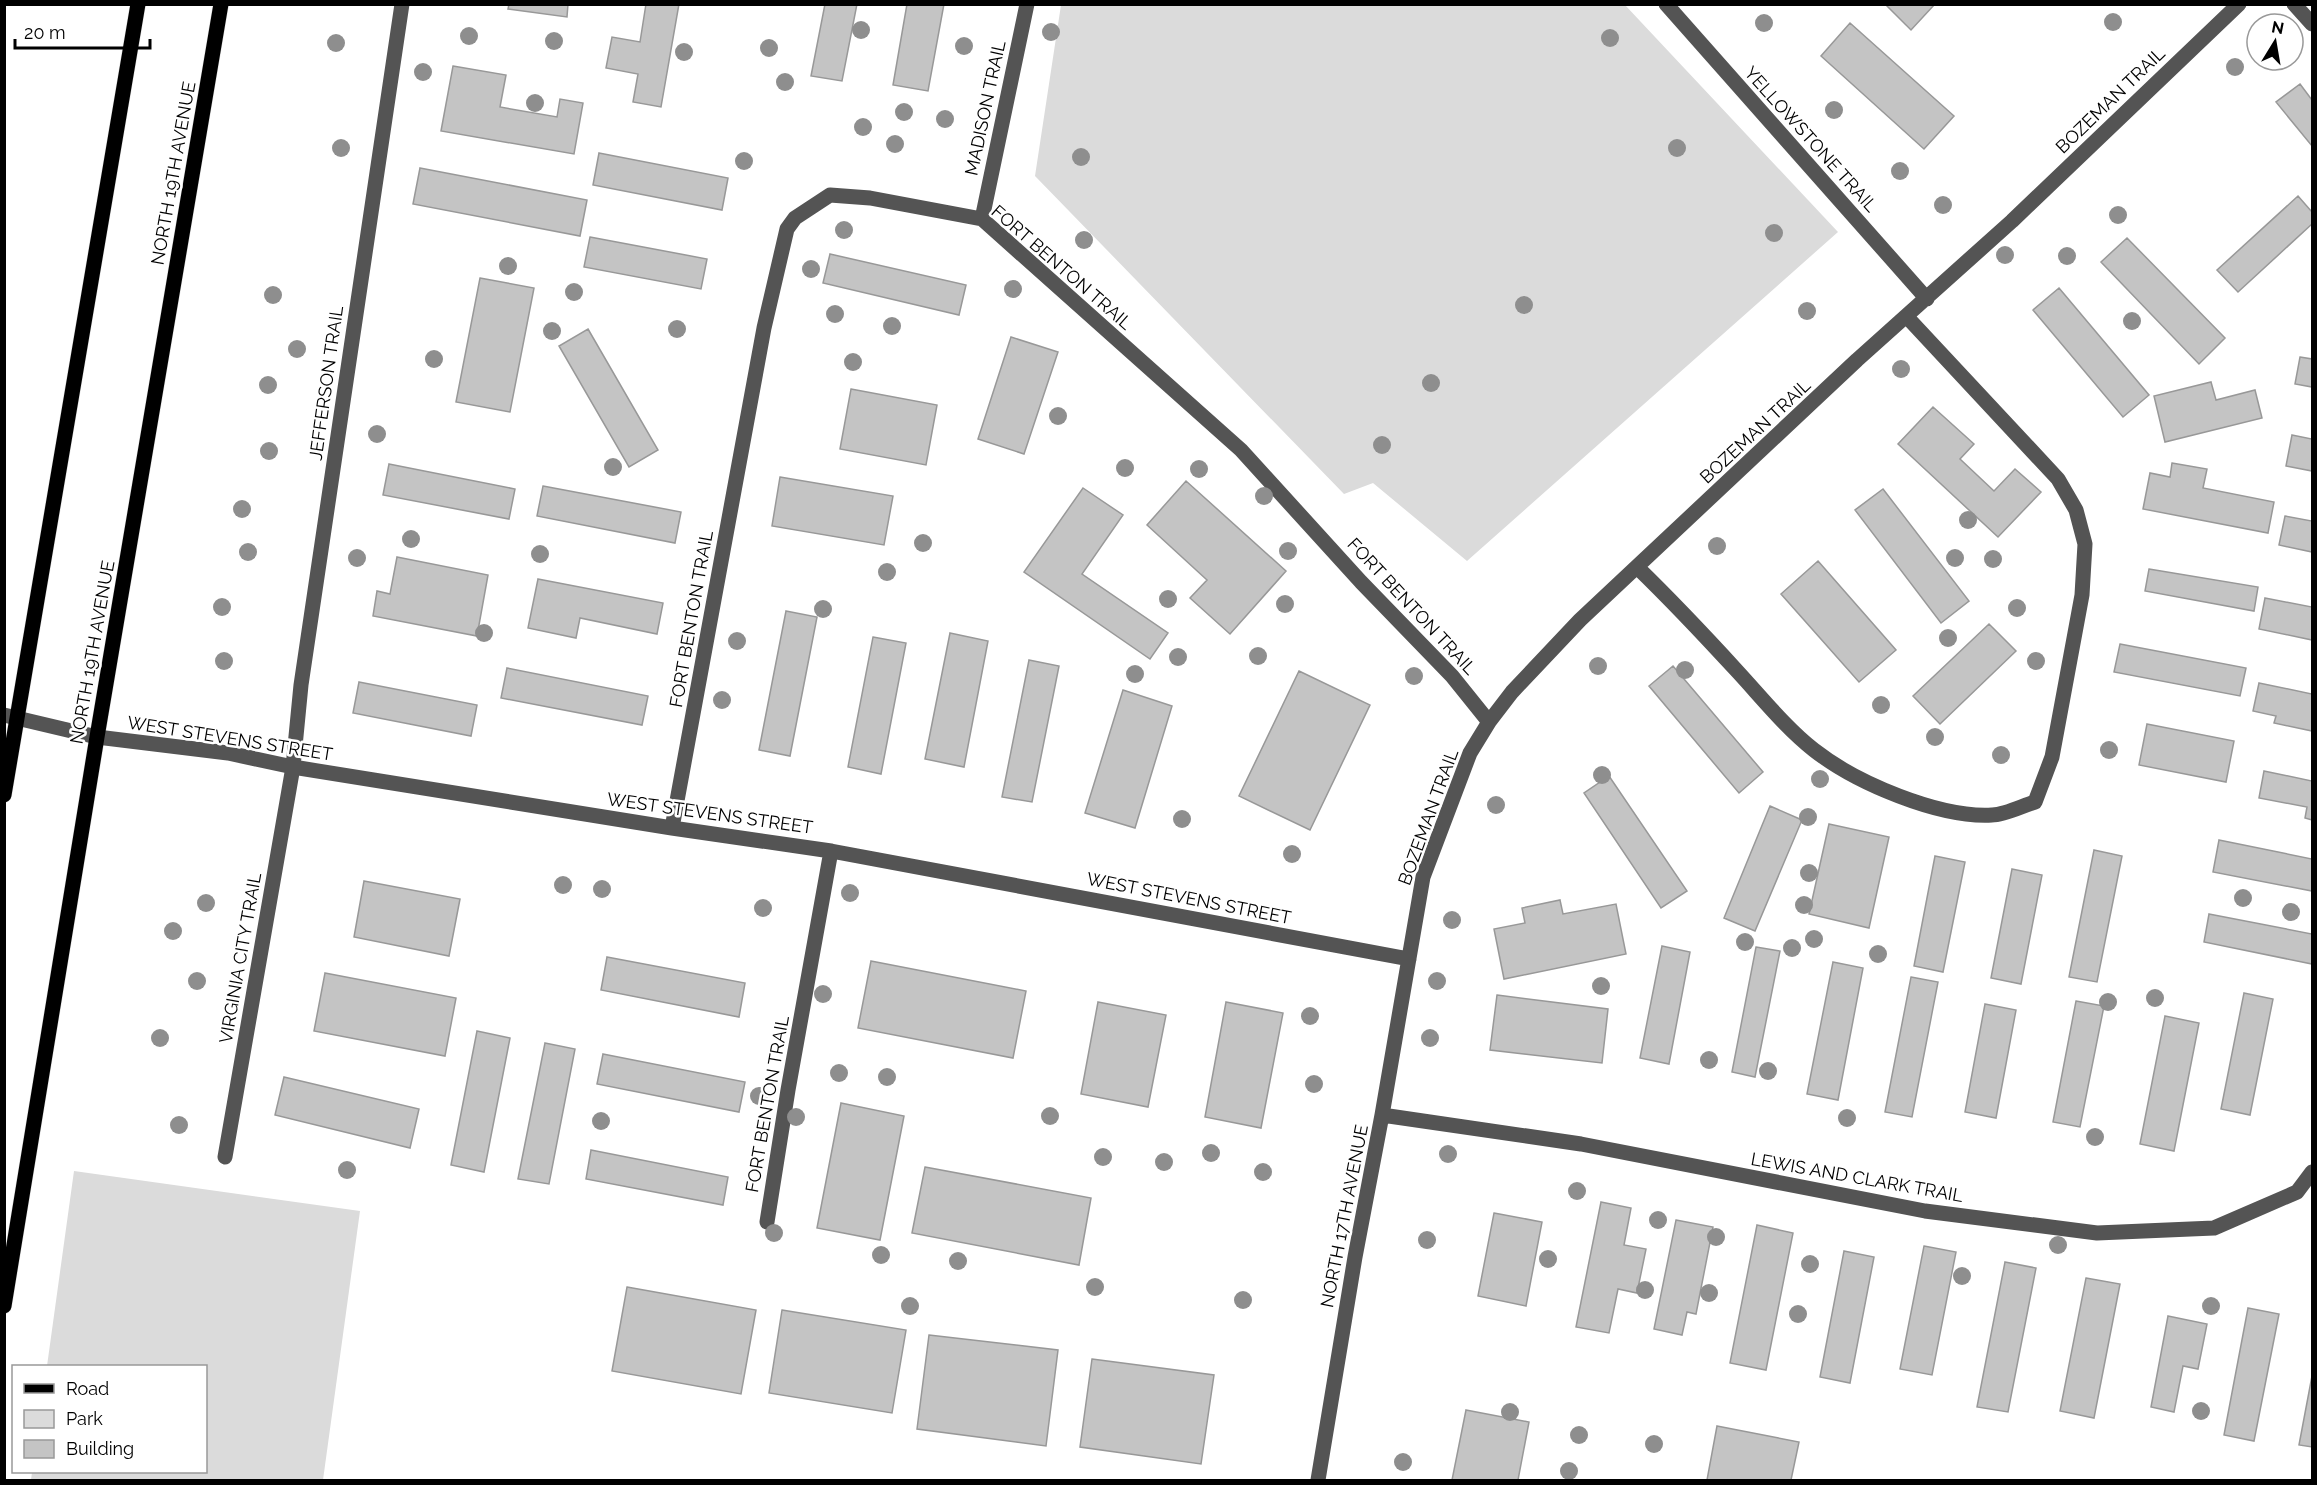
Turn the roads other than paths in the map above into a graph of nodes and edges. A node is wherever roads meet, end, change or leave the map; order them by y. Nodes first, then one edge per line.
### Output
1 (138, 4) edge
2 (222, 4) edge
3 (402, 4) edge
4 (1027, 4) edge
5 (1666, 4) edge
6 (2239, 4) edge
7 (2294, 4) edge
8 (2313, 24) edge
9 (982, 219) junction
10 (1927, 299) junction
11 (1907, 317) junction
12 (1636, 567) junction
13 (11, 717) edge
14 (1489, 722) junction
15 (97, 737) junction
16 (293, 767) junction
17 (4, 795) edge
18 (672, 828) junction
19 (831, 851) junction
20 (1409, 959) junction
21 (1382, 1115) junction
22 (225, 1157) dead end
23 (2313, 1172) edge
24 (767, 1222) dead end
25 (4, 1306) edge
26 (1318, 1480) edge

1 - 13 main road
2 - 15 main road, NORTH 19TH AVENUE
3 - 16 street, JEFFERSON TRAIL
4 - 9 street, MADISON TRAIL
5 - 10 street, YELLOWSTONE TRAIL
6 - 10 street, BOZEMAN TRAIL
7 - 8 street
9 - 14 street, FORT BENTON TRAIL
9 - 18 street, FORT BENTON TRAIL
10 - 11 street, BOZEMAN TRAIL
11 - 12 street, BOZEMAN TRAIL
11 - 12 street
12 - 14 street, BOZEMAN TRAIL
13 - 15 street, WEST STEVENS STREET
13 - 17 main road
14 - 20 street, BOZEMAN TRAIL
15 - 16 street, WEST STEVENS STREET
15 - 25 main road, NORTH 19TH AVENUE
16 - 18 street, WEST STEVENS STREET
16 - 22 street, VIRGINIA CITY TRAIL
18 - 19 street, WEST STEVENS STREET
19 - 20 street, WEST STEVENS STREET
19 - 24 street, FORT BENTON TRAIL
20 - 21 street, NORTH 17TH AVENUE
21 - 23 street, LEWIS AND CLARK TRAIL
21 - 26 street, NORTH 17TH AVENUE

